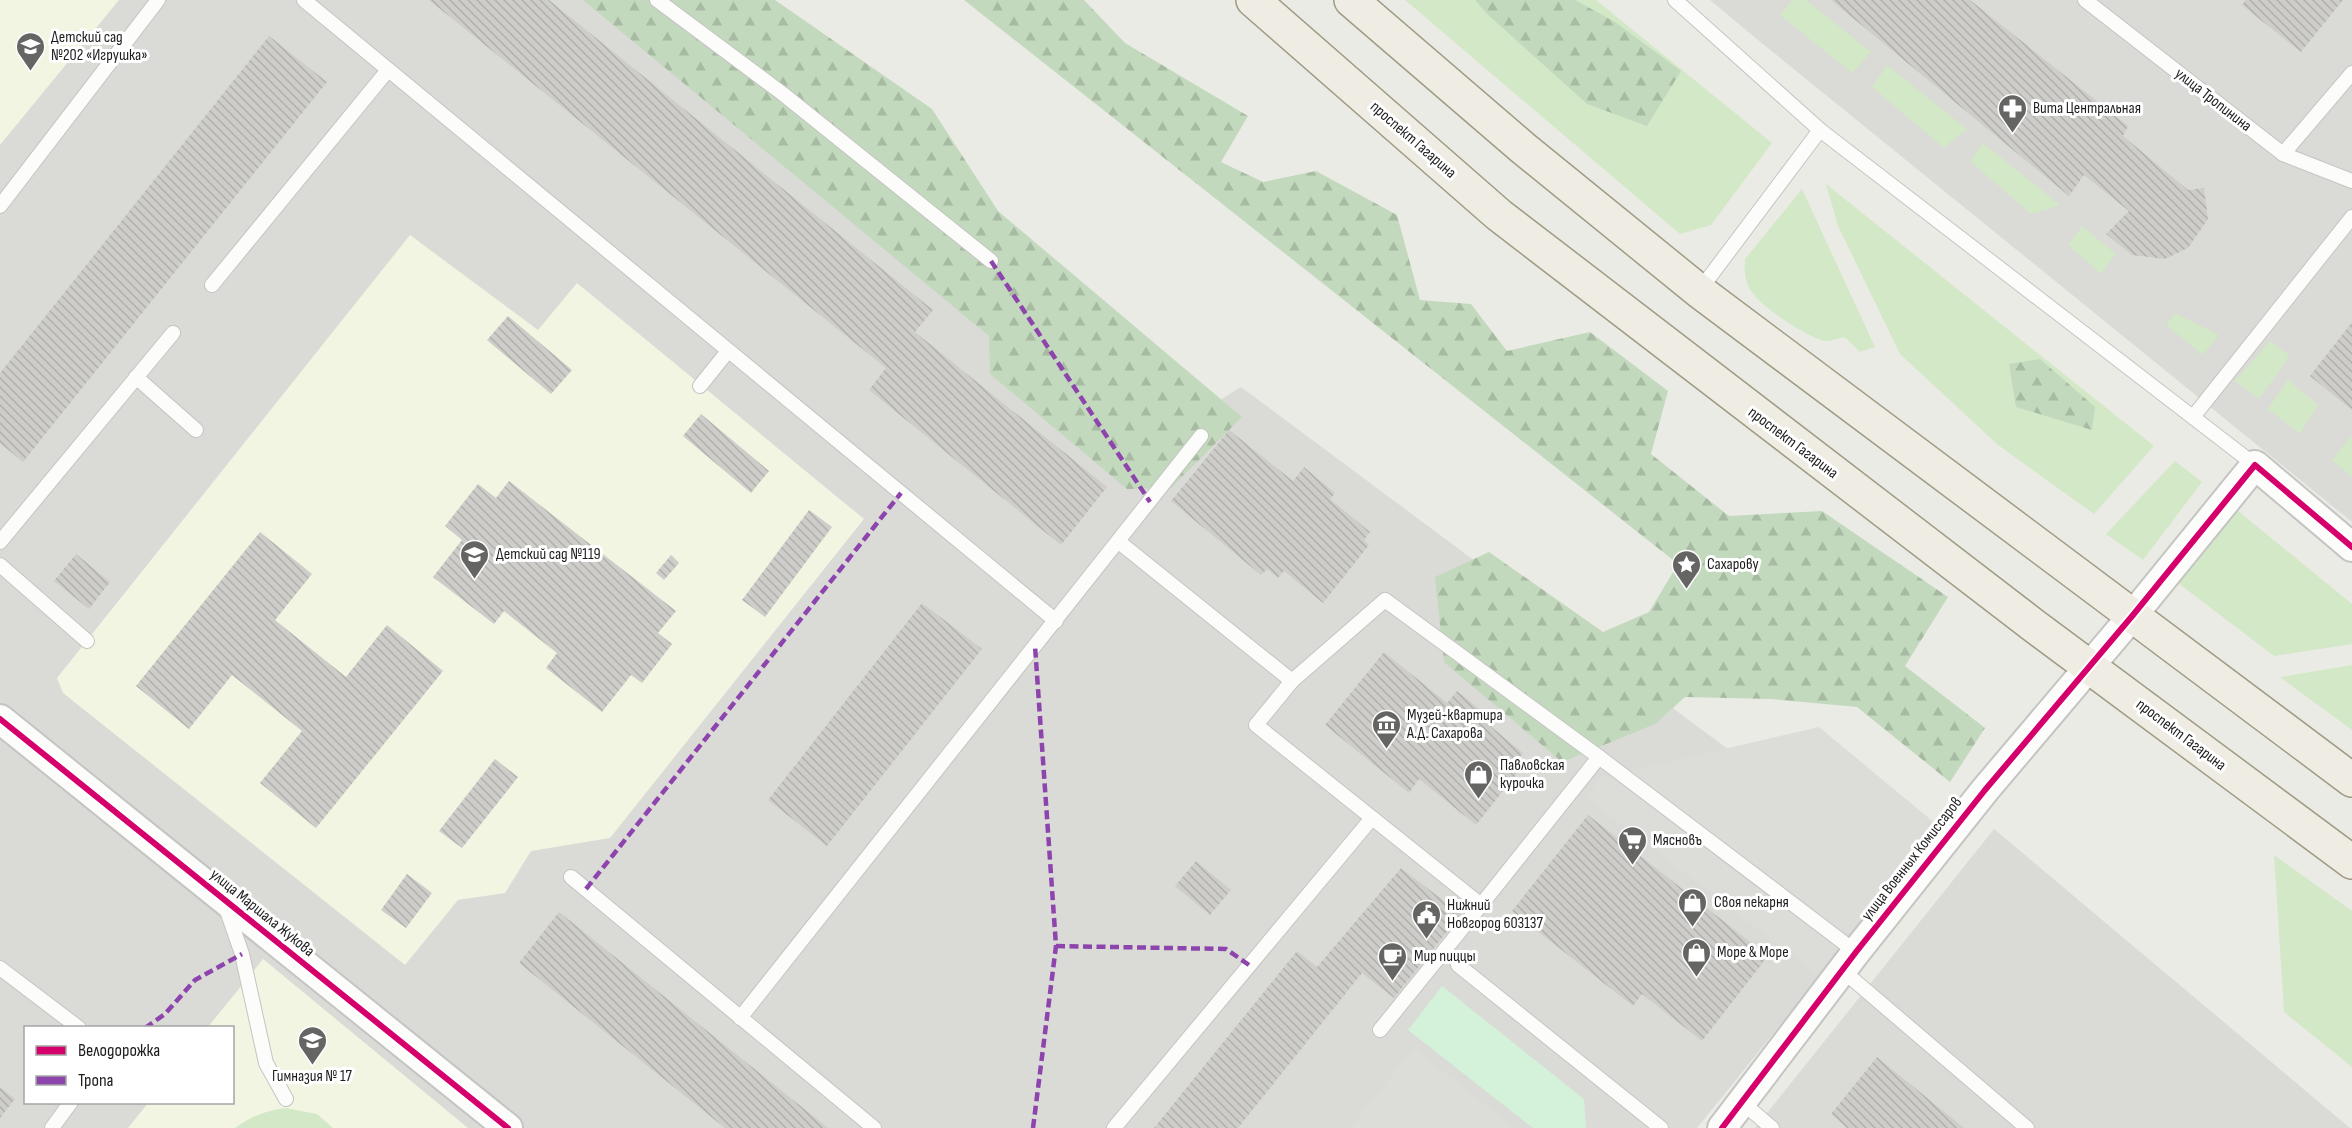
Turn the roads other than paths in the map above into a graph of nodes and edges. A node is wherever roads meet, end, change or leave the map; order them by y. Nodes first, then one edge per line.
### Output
1 (158, 0) edge
2 (304, 0) edge
3 (657, 0) edge
4 (1253, 0) edge
5 (1351, 0) edge
6 (1675, 0) edge
7 (2085, 0) edge
8 (388, 70) junction
9 (2352, 73) edge
10 (1820, 130) junction
11 (2283, 154) junction
12 (2352, 181) edge
13 (0, 206) edge
14 (2352, 217) edge
15 (991, 261) dead end
16 (212, 285) dead end
17 (1699, 291) junction
18 (173, 333) dead end
19 (728, 351) junction
20 (136, 377) junction
21 (700, 386) dead end
22 (2193, 417) junction
23 (196, 430) dead end
24 (1201, 436) dead end
25 (2255, 465) junction
26 (0, 542) edge
27 (1119, 542) junction
28 (2352, 547) edge
29 (0, 565) edge
30 (2133, 615) junction
31 (1056, 621) junction
32 (87, 641) dead end
33 (2090, 666) junction
34 (1292, 681) junction
35 (0, 719) edge
36 (1599, 757) junction
37 (2352, 780) edge
38 (1372, 818) junction
39 (2352, 862) edge
40 (571, 877) dead end
41 (222, 898) junction
42 (1481, 905) junction
43 (1849, 961) junction
44 (1458, 965) dead end
45 (0, 968) edge
46 (740, 1018) junction
47 (76, 1026) edge
48 (1380, 1030) dead end
49 (286, 1100) dead end
50 (1743, 1103) junction
51 (70, 1104) edge
52 (52, 1128) edge
53 (508, 1128) edge
54 (874, 1128) edge
55 (1114, 1128) edge
56 (1661, 1128) edge
57 (1722, 1128) edge
58 (1772, 1128) edge
59 (2027, 1128) edge

1 - 13 lane
2 - 8 lane
3 - 15 lane
4 - 33 main road, проспект Гагарина
5 - 17 main road
6 - 10 lane
7 - 11 lane, улица Тропинина
8 - 16 lane
8 - 19 lane
9 - 11 lane
10 - 17 lane
10 - 22 lane
11 - 12 lane, улица Тропинина
14 - 22 lane
17 - 30 main road
18 - 20 lane
19 - 21 lane
19 - 31 lane
20 - 23 lane
20 - 26 lane
22 - 25 lane
24 - 27 lane
25 - 28 street
25 - 30 street, улица Военных Комиссаров
27 - 31 lane
27 - 34 lane
29 - 32 lane
30 - 33 street, улица Военных Комиссаров
30 - 37 main road
31 - 46 lane
33 - 39 main road, проспект Гагарина
33 - 43 street, улица Военных Комиссаров
34 - 36 lane
34 - 38 lane
35 - 41 street, улица Маршала Жукова
36 - 42 lane
36 - 43 lane
38 - 42 lane
38 - 55 lane
40 - 46 lane
41 - 49 lane
41 - 53 street, улица Маршала Жукова
42 - 48 lane
43 - 50 street, улица Военных Комиссаров
43 - 59 lane
44 - 56 lane
45 - 47 lane
46 - 54 lane
50 - 57 street, улица Военных Комиссаров
50 - 58 lane
51 - 52 lane

